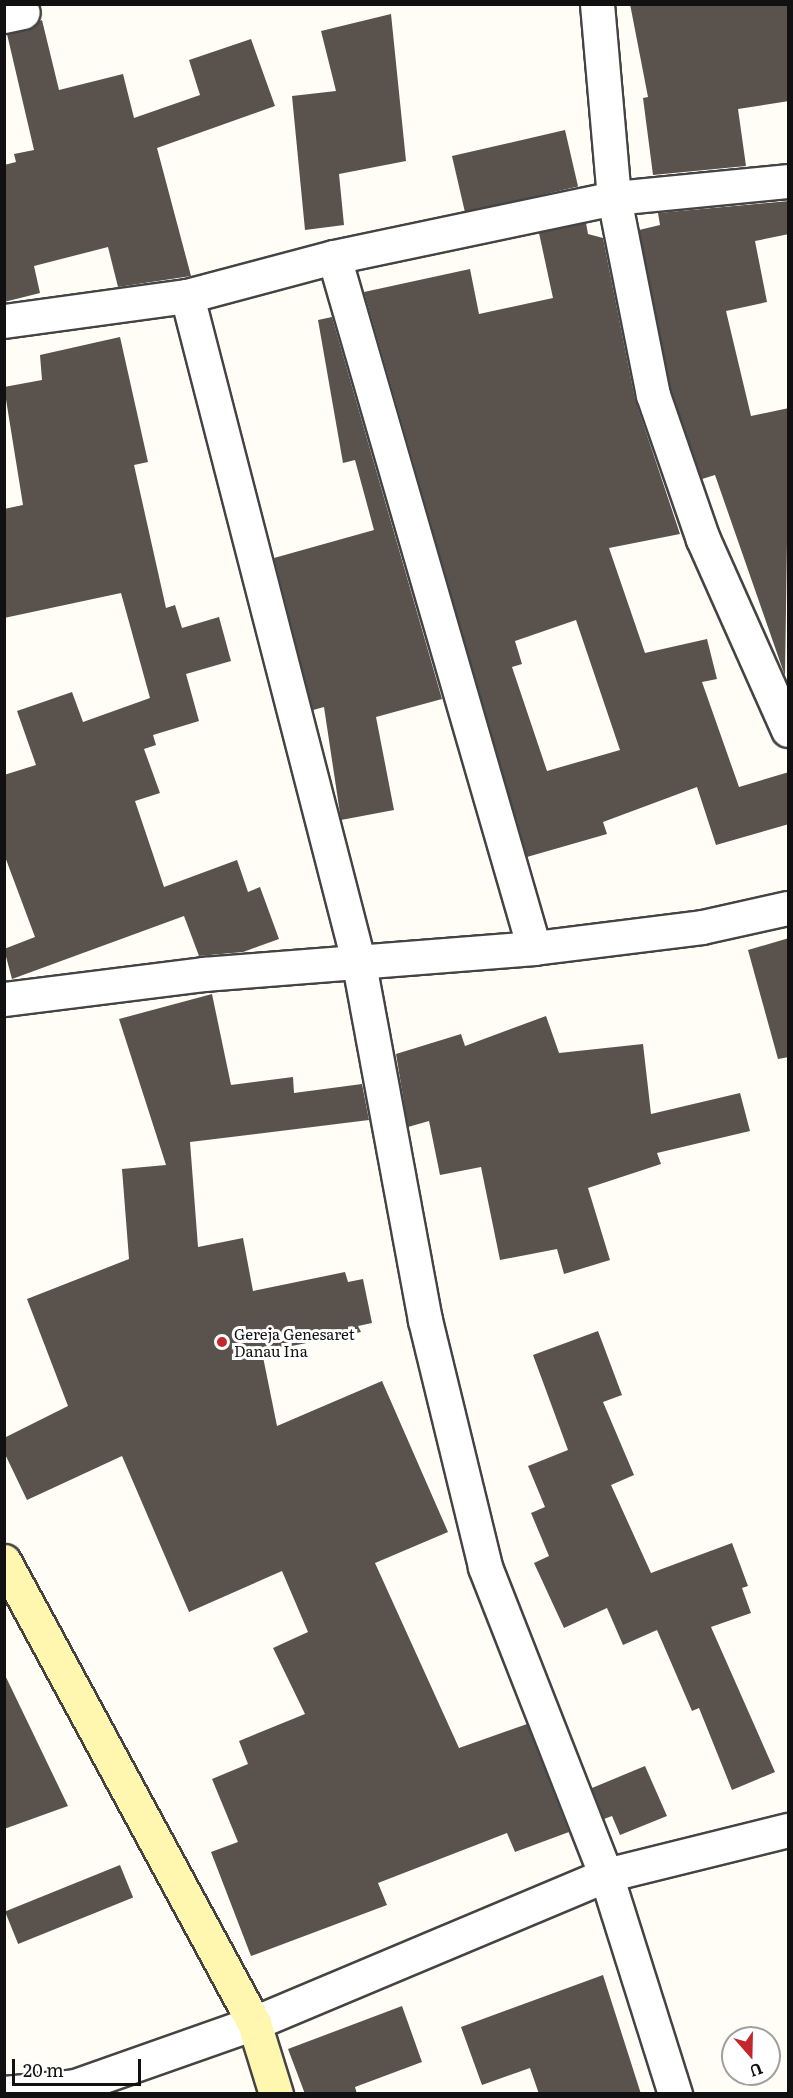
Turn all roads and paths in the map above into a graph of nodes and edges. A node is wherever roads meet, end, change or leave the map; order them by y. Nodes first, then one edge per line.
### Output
1 (597, 4) edge
2 (789, 181) edge
3 (614, 198) junction
4 (334, 257) junction
5 (187, 296) junction
6 (4, 321) edge
7 (789, 730) edge
8 (789, 908) edge
9 (534, 948) junction
10 (359, 964) junction
11 (4, 999) edge
12 (4, 1561) edge
13 (789, 1830) edge
14 (606, 1875) junction
15 (254, 2023) junction
16 (4, 2093) edge
17 (276, 2094) edge
18 (675, 2094) edge

1 - 3 street
2 - 3 street
3 - 4 street
3 - 7 street
4 - 5 street
4 - 9 street
5 - 6 street
5 - 10 street
8 - 9 street
9 - 10 street
10 - 11 street
10 - 14 street
12 - 15 street
13 - 14 street
14 - 15 street
14 - 18 street
15 - 16 street
15 - 17 street

